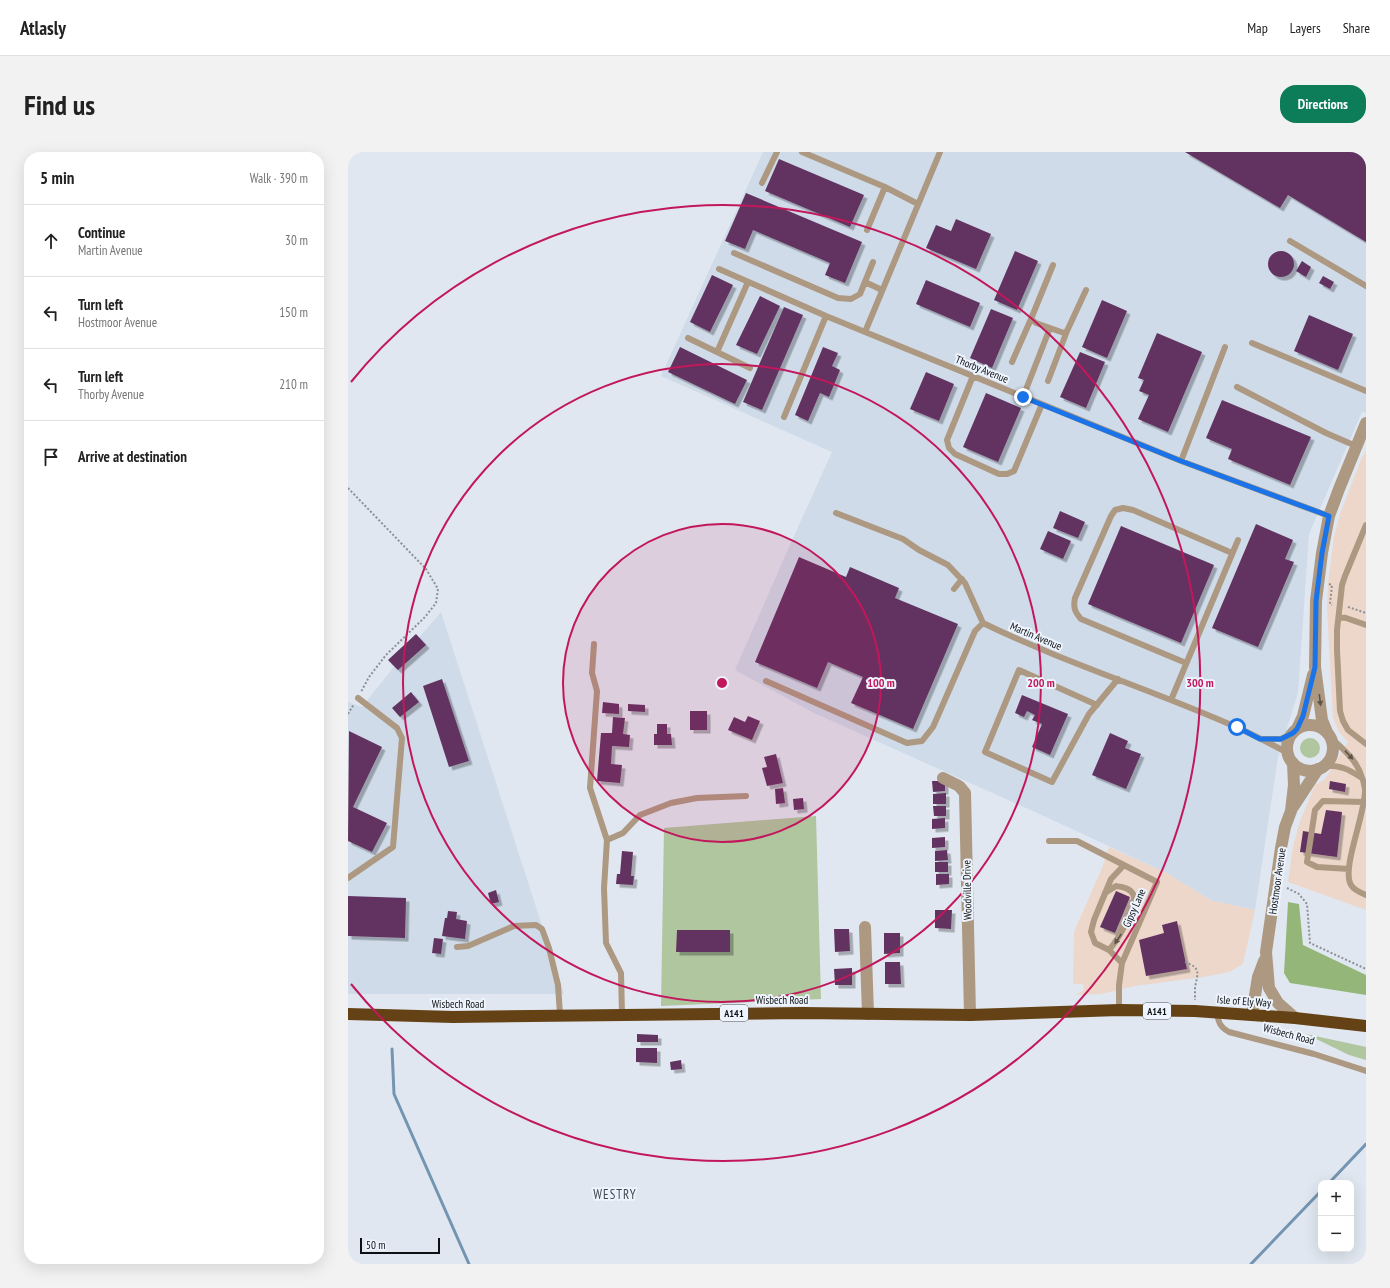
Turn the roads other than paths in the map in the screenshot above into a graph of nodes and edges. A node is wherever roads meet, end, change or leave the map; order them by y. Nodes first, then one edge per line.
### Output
1 (777, 152) edge
2 (802, 152) edge
3 (940, 152) edge
4 (762, 183) dead end
5 (885, 187) junction
6 (918, 204) junction
7 (867, 230) dead end
8 (1290, 241) dead end
9 (734, 253) dead end
10 (873, 262) dead end
11 (1053, 265) dead end
12 (719, 269) dead end
13 (748, 282) junction
14 (865, 282) junction
15 (1366, 286) edge
16 (882, 290) junction
17 (1086, 290) dead end
18 (826, 316) junction
19 (1031, 319) junction
20 (1050, 328) junction
21 (1067, 331) junction
22 (864, 332) junction
23 (688, 338) dead end
24 (1252, 343) dead end
25 (1225, 347) dead end
26 (717, 352) junction
27 (1012, 362) dead end
28 (750, 368) dead end
29 (973, 376) junction
30 (1048, 381) dead end
31 (1237, 387) dead end
32 (1366, 391) edge
33 (1023, 397) junction
34 (1042, 404) junction
35 (784, 417) dead end
36 (1366, 424) edge
37 (1356, 446) junction
38 (1181, 461) junction
39 (836, 513) dead end
40 (1329, 516) junction
41 (1366, 525) edge
42 (1238, 540) dead end
43 (1232, 553) junction
44 (962, 579) junction
45 (954, 589) dead end
46 (1339, 617) junction
47 (983, 623) junction
48 (1366, 625) edge
49 (594, 644) dead end
50 (1186, 663) junction
51 (1315, 667) junction
52 (1118, 679) junction
53 (766, 681) dead end
54 (358, 698) road end
55 (1171, 700) junction
56 (1097, 705) junction
57 (1295, 731) junction
58 (1329, 735) junction
59 (1260, 739) junction
60 (1366, 744) edge
61 (1290, 758) junction
62 (1321, 768) junction
63 (943, 778) dead end
64 (1362, 778) junction
65 (746, 796) dead end
66 (1365, 802) edge
67 (1291, 811) junction
68 (607, 840) junction
69 (1049, 841) dead end
70 (1124, 865) junction
71 (1349, 870) junction
72 (348, 878) edge
73 (1105, 893) junction
74 (1366, 895) edge
75 (865, 927) dead end
76 (457, 947) dead end
77 (1109, 950) junction
78 (1266, 952) junction
79 (1122, 963) junction
80 (1120, 1010) junction
81 (1217, 1012) junction
82 (348, 1014) edge
83 (622, 1014) junction
84 (868, 1014) junction
85 (1252, 1014) junction
86 (970, 1015) junction
87 (560, 1016) junction
88 (1295, 1018) junction
89 (1366, 1026) edge
90 (1366, 1071) edge

1 - 4 lane
2 - 5 lane
3 - 6 lane
5 - 6 lane
5 - 7 lane
6 - 16 lane
8 - 15 lane
9 - 14 lane
10 - 14 lane
11 - 19 lane
12 - 13 lane, Thorby Avenue
13 - 18 lane, Thorby Avenue
13 - 26 lane
14 - 16 lane
16 - 22 lane
17 - 21 lane
18 - 22 lane, Thorby Avenue
18 - 35 lane
19 - 20 lane
19 - 27 lane
20 - 21 lane
20 - 33 lane
21 - 30 lane
22 - 29 lane, Thorby Avenue
23 - 26 lane
24 - 32 lane
25 - 38 lane
26 - 28 lane
29 - 33 lane, Thorby Avenue
29 - 34 lane
31 - 37 lane
33 - 34 lane, Thorby Avenue
34 - 38 lane, Thorby Avenue
36 - 37 street
37 - 40 street
38 - 40 lane, Thorby Avenue
39 - 44 lane
40 - 51 street
41 - 46 lane
42 - 43 lane
43 - 50 lane
43 - 50 lane
44 - 45 lane
44 - 47 lane
46 - 48 lane
46 - 60 lane
47 - 52 lane, Martin Avenue
47 - 53 lane
49 - 68 lane
50 - 55 lane
51 - 57 street
51 -> 58 street
52 - 55 lane, Martin Avenue
52 - 56 lane
54 - 72 lane
55 - 59 lane, Martin Avenue
56 - 56 lane
57 - 58 street
57 - 59 lane, Martin Avenue
57 - 61 street
58 - 62 street
58 -> 64 lane
59 - 61 lane, Martin Avenue
61 - 62 street
61 - 67 street, Hostmoor Avenue
62 - 64 lane
62 - 67 street, Hostmoor Avenue
63 - 86 street, Woodville Drive
64 - 66 lane
65 - 68 lane
66 - 71 lane
66 - 71 lane
67 - 78 street, Hostmoor Avenue
68 - 83 lane
69 - 70 lane, Gipsy Lane
70 - 73 lane
70 - 79 lane, Gipsy Lane
71 - 74 lane
73 - 77 lane
73 -> 77 lane
75 - 84 street
76 - 87 lane
77 - 79 lane
78 - 85 street, Hostmoor Avenue
78 - 88 street, Hostmoor Avenue
79 - 80 lane, Gipsy Lane
80 - 81 highway, Isle of Ely Way / A141
80 - 86 highway, Wisbech Road / A141
81 - 85 highway, Isle of Ely Way / A141
81 - 90 lane, Wisbech Road
82 - 87 highway, Wisbech Road / A141
83 - 84 highway, Wisbech Road / A141
83 - 87 highway, Wisbech Road / A141
84 - 86 highway, Wisbech Road / A141
85 - 88 highway, Isle of Ely Way / A141
88 - 89 highway, Isle of Ely Way / A141

